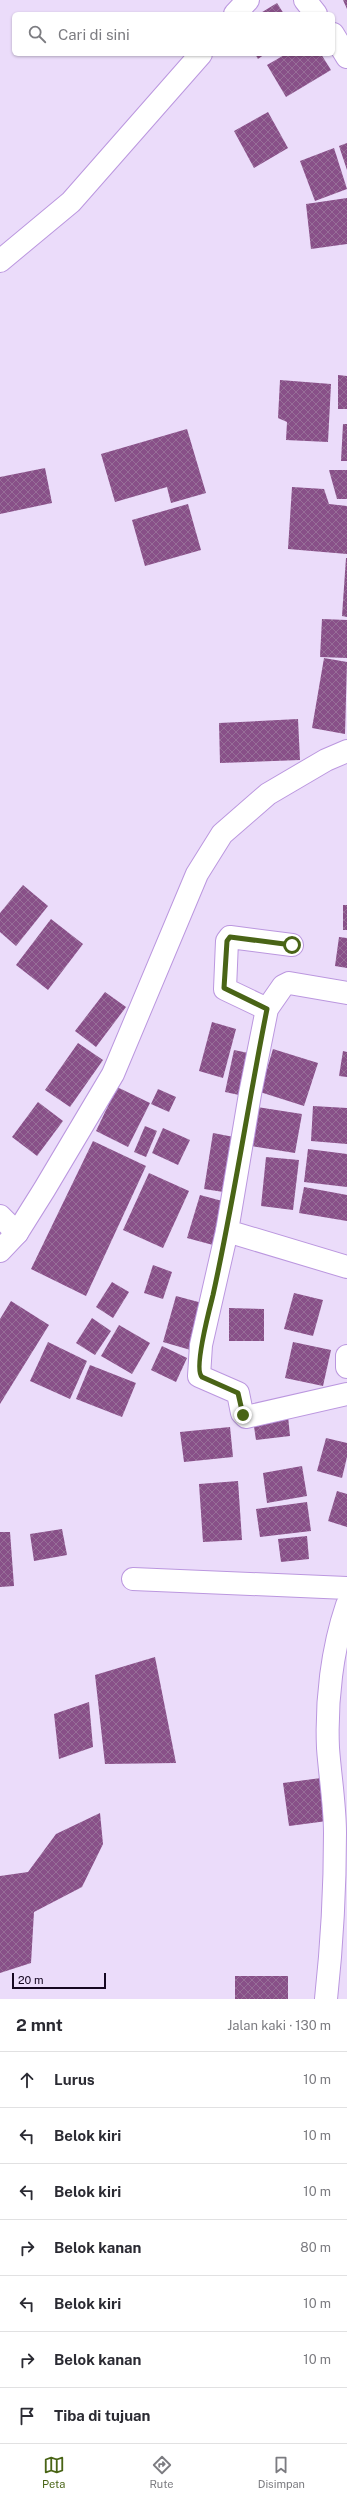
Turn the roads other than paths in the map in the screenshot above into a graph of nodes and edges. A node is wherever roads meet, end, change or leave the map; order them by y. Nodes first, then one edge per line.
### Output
1 (248, 0) edge
2 (305, 0) edge
3 (238, 12) edge
4 (314, 12) edge
5 (335, 37) edge
6 (199, 56) edge
7 (347, 57) edge
8 (0, 261) edge
9 (347, 751) edge
10 (292, 945) dead end
11 (347, 993) edge
12 (267, 1009) junction
13 (0, 1216) edge
14 (228, 1231) junction
15 (17, 1233) junction
16 (0, 1251) edge
17 (347, 1267) edge
18 (347, 1356) edge
19 (347, 1367) edge
20 (347, 1394) edge
21 (133, 1578) dead end
22 (347, 1588) edge
23 (347, 1605) edge
24 (341, 1650) edge
25 (326, 1999) edge

1 - 3 street
2 - 4 street
5 - 7 street
6 - 8 street
9 - 15 street
10 - 12 street
11 - 12 street
12 - 14 street
13 - 15 street
14 - 17 street
14 - 20 street
15 - 16 street
18 - 19 street
21 - 22 street
23 - 24 street
24 - 25 street

